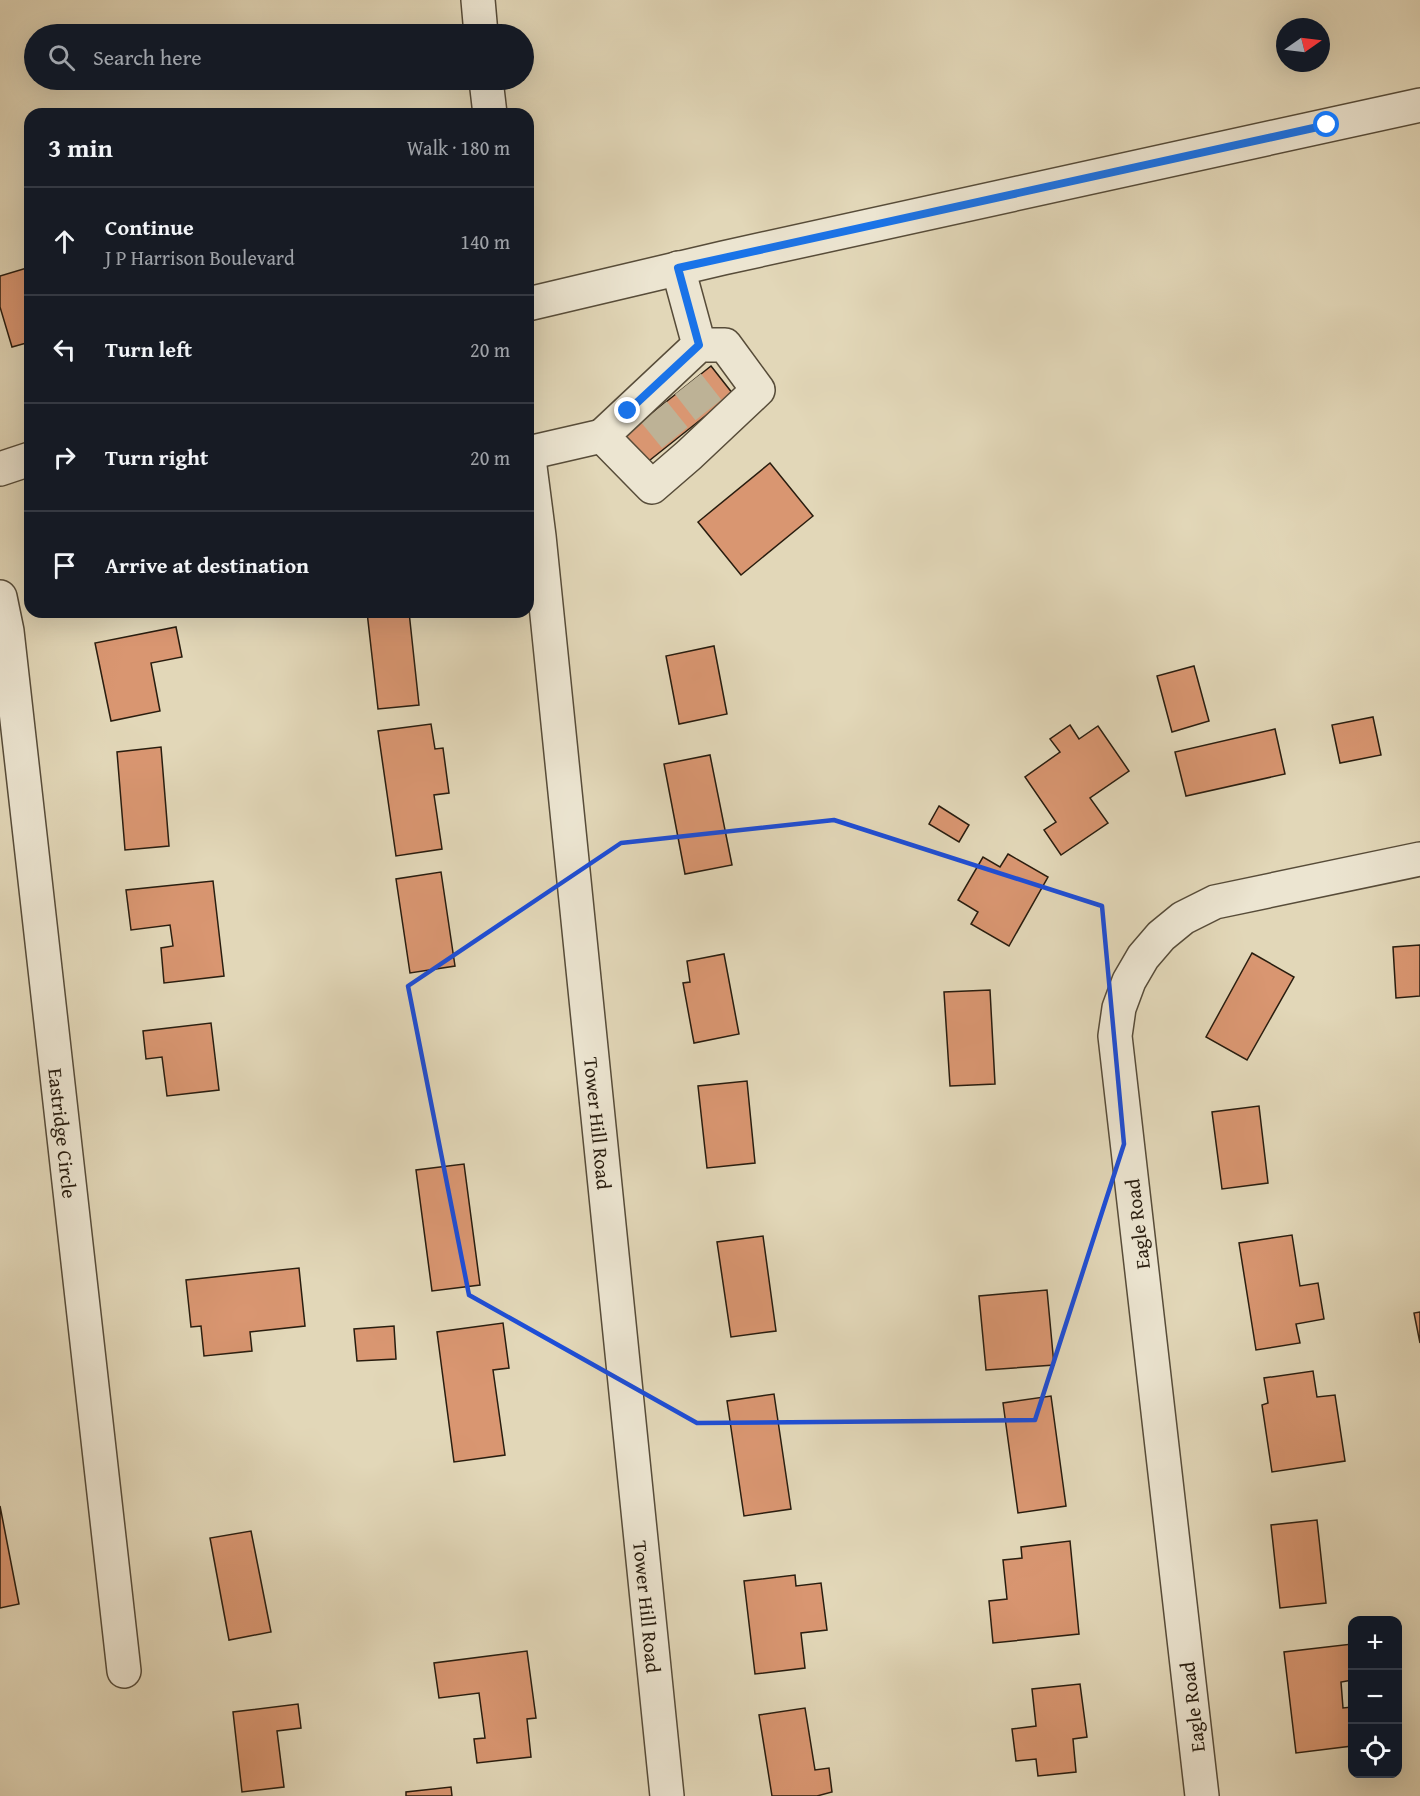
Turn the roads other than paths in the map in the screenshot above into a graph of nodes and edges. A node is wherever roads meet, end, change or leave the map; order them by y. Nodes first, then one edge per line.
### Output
1 (478, 0) edge
2 (480, 24) edge
3 (487, 90) edge
4 (1420, 105) edge
5 (489, 108) edge
6 (678, 268) junction
7 (534, 302) edge
8 (699, 345) junction
9 (602, 436) junction
10 (534, 451) edge
11 (24, 461) edge
12 (0, 469) edge
13 (534, 502) edge
14 (0, 597) edge
15 (1420, 859) edge
16 (124, 1671) dead end
17 (668, 1796) edge
18 (1202, 1796) edge

1 - 2 street
3 - 5 street
4 - 6 street
6 - 7 street
6 - 8 street
8 - 9 street
8 - 9 street
9 - 10 street
11 - 12 street
13 - 17 street, Tower Hill Road
14 - 16 street, Eastridge Circle
15 - 18 street, Eagle Road

